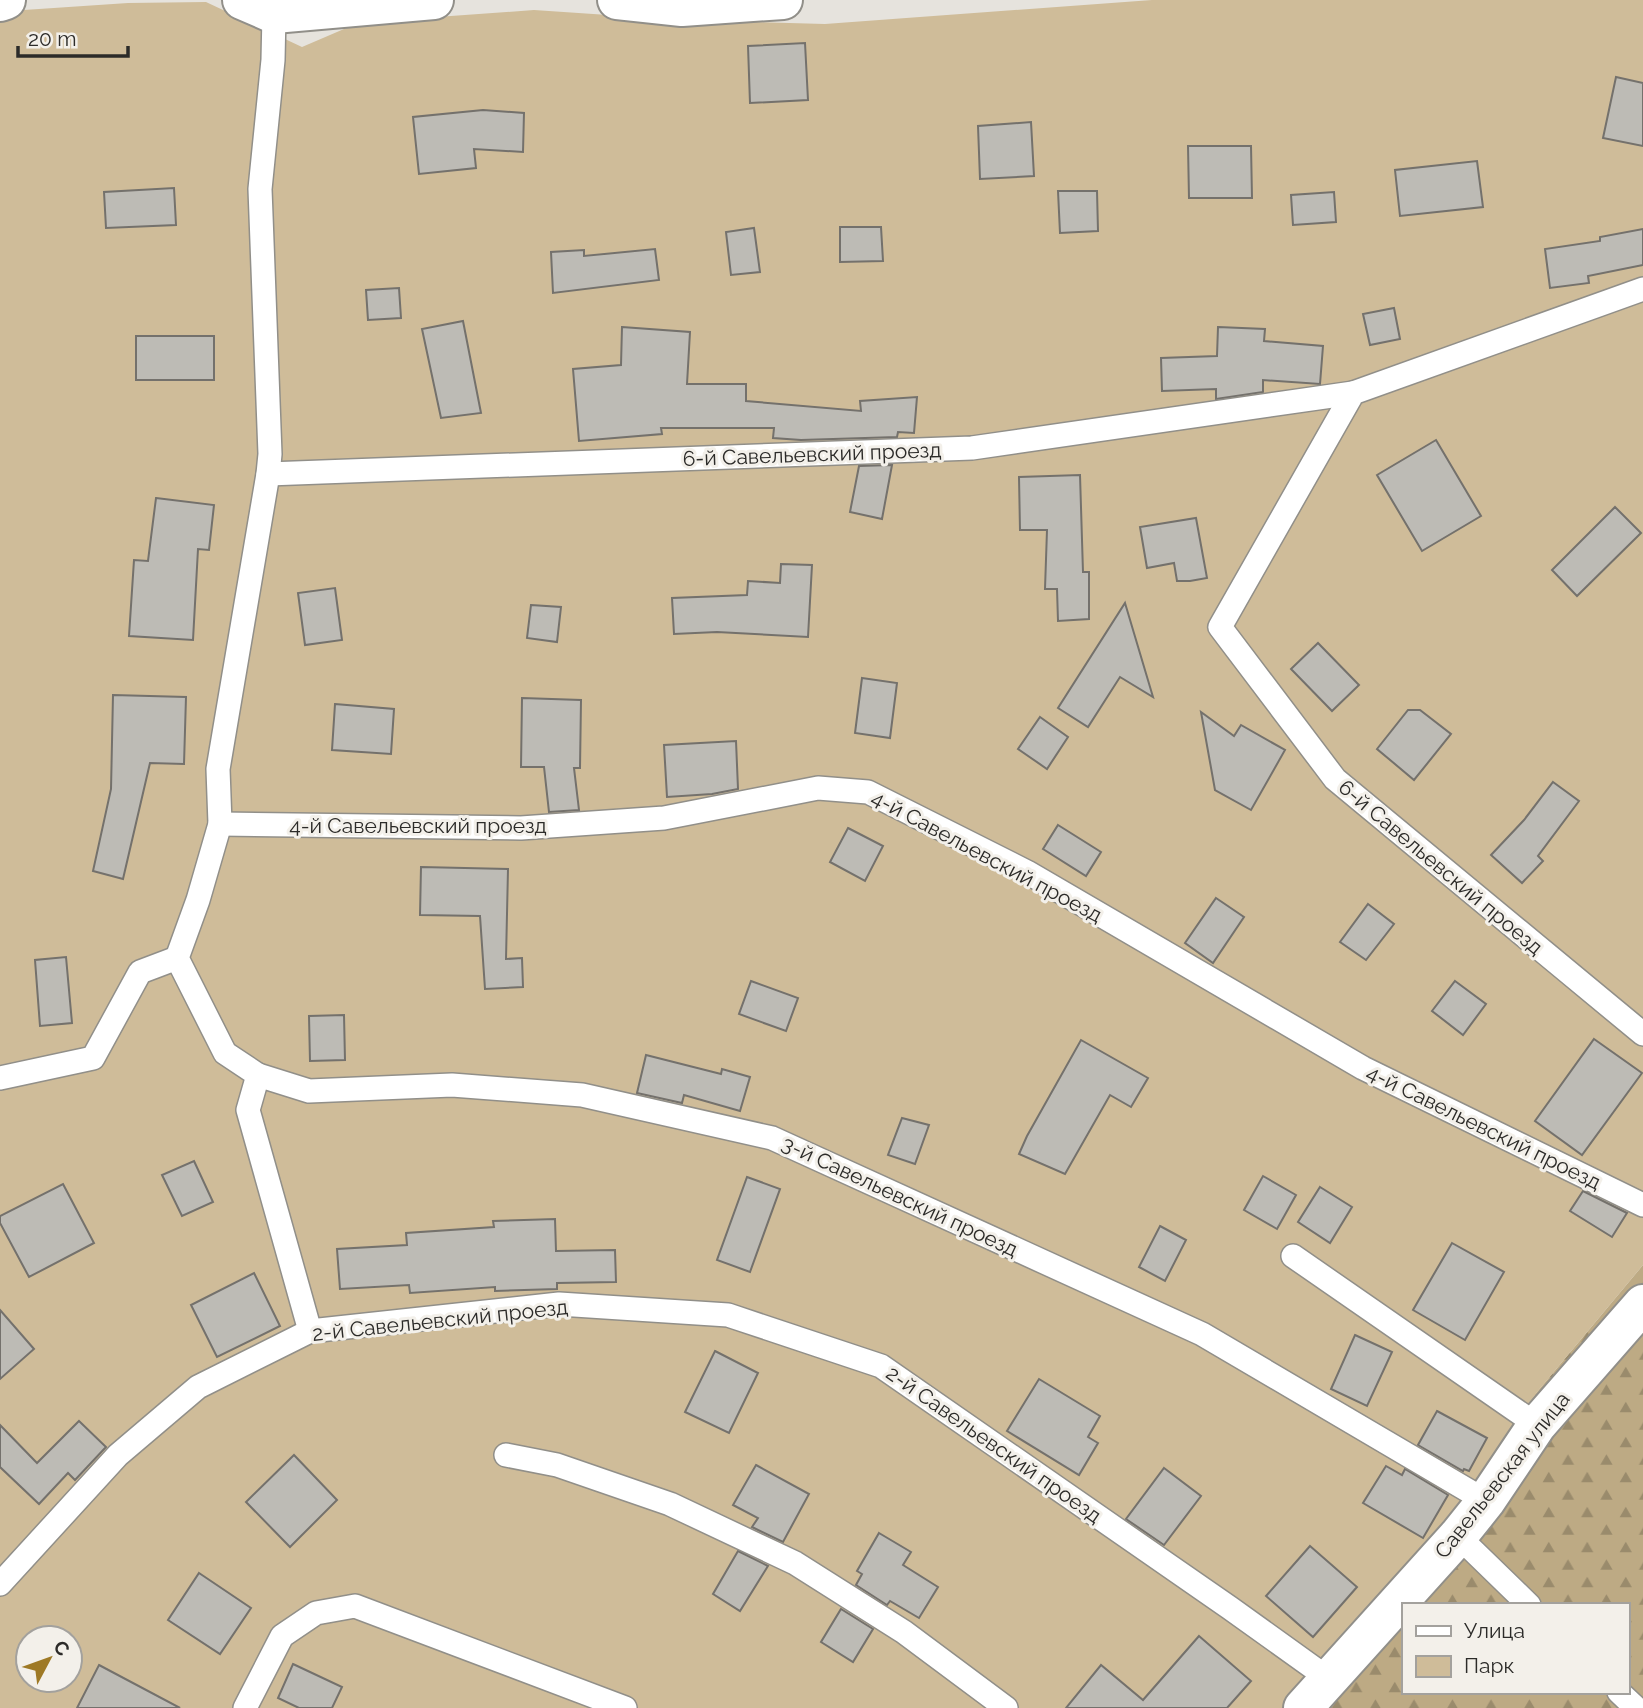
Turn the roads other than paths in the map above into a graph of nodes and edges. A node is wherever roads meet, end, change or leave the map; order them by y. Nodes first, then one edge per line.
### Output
1 (6, 0) edge
2 (434, 0) edge
3 (617, 0) edge
4 (783, 0) edge
5 (0, 2) edge
6 (258, 7) edge
7 (1643, 289) edge
8 (1353, 393) junction
9 (268, 474) junction
10 (220, 824) junction
11 (177, 958) junction
12 (1643, 1034) edge
13 (258, 1075) junction
14 (0, 1078) edge
15 (1643, 1205) edge
16 (1293, 1256) dead end
17 (1643, 1304) edge
18 (310, 1331) junction
19 (1537, 1425) junction
20 (506, 1455) dead end
21 (1486, 1501) junction
22 (1458, 1536) junction
23 (0, 1584) edge
24 (1527, 1603) edge
25 (1328, 1679) junction
26 (1621, 1694) edge
27 (245, 1708) edge
28 (625, 1708) edge
29 (1006, 1708) edge
30 (1303, 1708) edge
31 (1636, 1708) edge

1 - 5 street
2 - 6 street
3 - 4 street
6 - 9 lane
7 - 8 lane, 6-й Савельевский проезд
8 - 9 lane, 6-й Савельевский проезд
8 - 12 lane, 6-й Савельевский проезд
9 - 10 lane
10 - 11 lane
10 - 15 lane, 4-й Савельевский проезд
11 - 13 lane
11 - 14 lane
13 - 18 lane
13 - 21 lane, 3-й Савельевский проезд
16 - 19 lane
17 - 19 street, Савельевская улица
18 - 23 lane, 2-й Савельевский проезд
18 - 25 lane, 2-й Савельевский проезд
19 - 21 street, Савельевская улица
20 - 29 lane
21 - 22 street, Савельевская улица
22 - 24 lane
22 - 25 street, Савельевская улица
25 - 30 street, Савельевская улица
26 - 31 lane
27 - 28 lane

